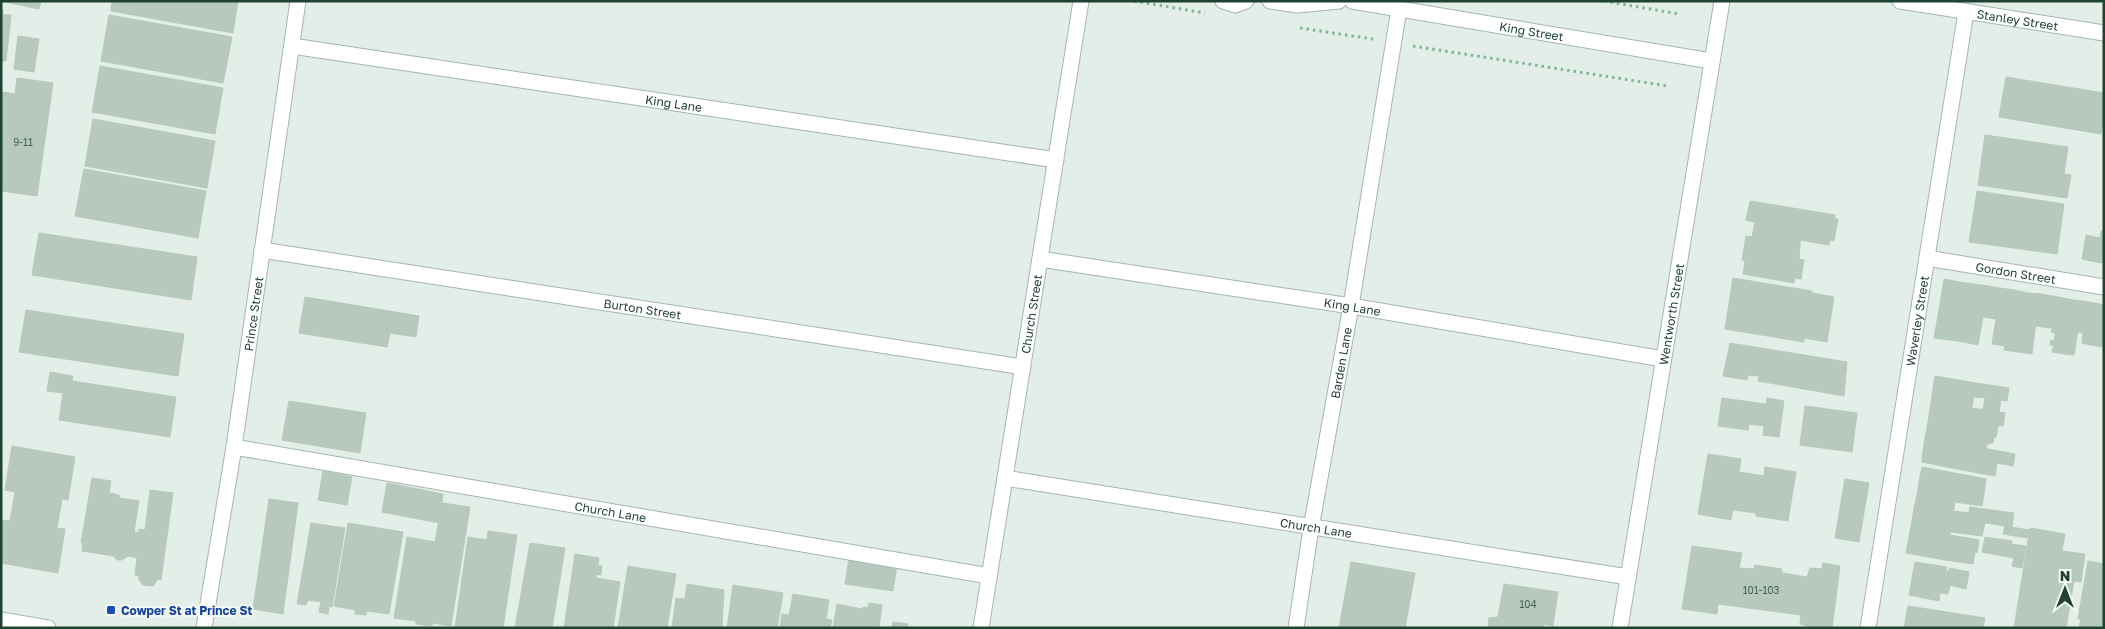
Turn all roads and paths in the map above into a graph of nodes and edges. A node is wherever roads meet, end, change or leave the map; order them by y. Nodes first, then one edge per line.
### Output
1 (298, 1) edge
2 (1081, 1) edge
3 (1223, 1) edge
4 (1246, 1) edge
5 (1270, 1) edge
6 (1339, 1) edge
7 (1352, 1) edge
8 (1604, 1) edge
9 (1722, 1) edge
10 (1900, 1) edge
11 (1399, 9) junction
12 (1966, 12) junction
13 (1679, 14) dead end
14 (2104, 33) edge
15 (292, 46) junction
16 (1711, 60) junction
17 (1056, 160) junction
18 (262, 250) junction
19 (1927, 258) junction
20 (1040, 260) junction
21 (2104, 287) edge
22 (1351, 306) junction
23 (1664, 359) junction
24 (1023, 367) junction
25 (234, 447) junction
26 (1005, 478) junction
27 (1311, 528) junction
28 (989, 576) junction
29 (1628, 577) junction
30 (1, 620) edge
31 (48, 628) edge
32 (204, 628) edge
33 (981, 628) edge
34 (1296, 628) edge
35 (1620, 628) edge
36 (1868, 628) edge

1 - 15 street, Prince Street
2 - 17 street, Church Street
3 - 4 street
5 - 6 street
7 - 11 street, King Street
8 - 13 path
9 - 16 street, Wentworth Street
10 - 12 street, Stanley Street
11 - 16 street, King Street
11 - 22 street, Barden Lane
12 - 14 street, Stanley Street
12 - 19 street, Waverley Street
15 - 17 street, King Lane
15 - 18 street, Prince Street
16 - 23 street, Wentworth Street
17 - 20 street, Church Street
18 - 24 street, Burton Street
18 - 25 street, Prince Street
19 - 21 street, Gordon Street
19 - 36 street, Waverley Street
20 - 22 street, King Lane
20 - 24 street, Church Street
22 - 23 street, King Lane
22 - 27 street, Barden Lane
23 - 29 street, Wentworth Street
24 - 26 street, Church Street
25 - 28 street, Church Lane
25 - 32 street, Prince Street
26 - 27 street, Church Lane
26 - 28 street, Church Street
27 - 29 street, Church Lane
27 - 34 street, Barden Lane
28 - 33 street, Church Street
29 - 35 street, Wentworth Street
30 - 31 street

